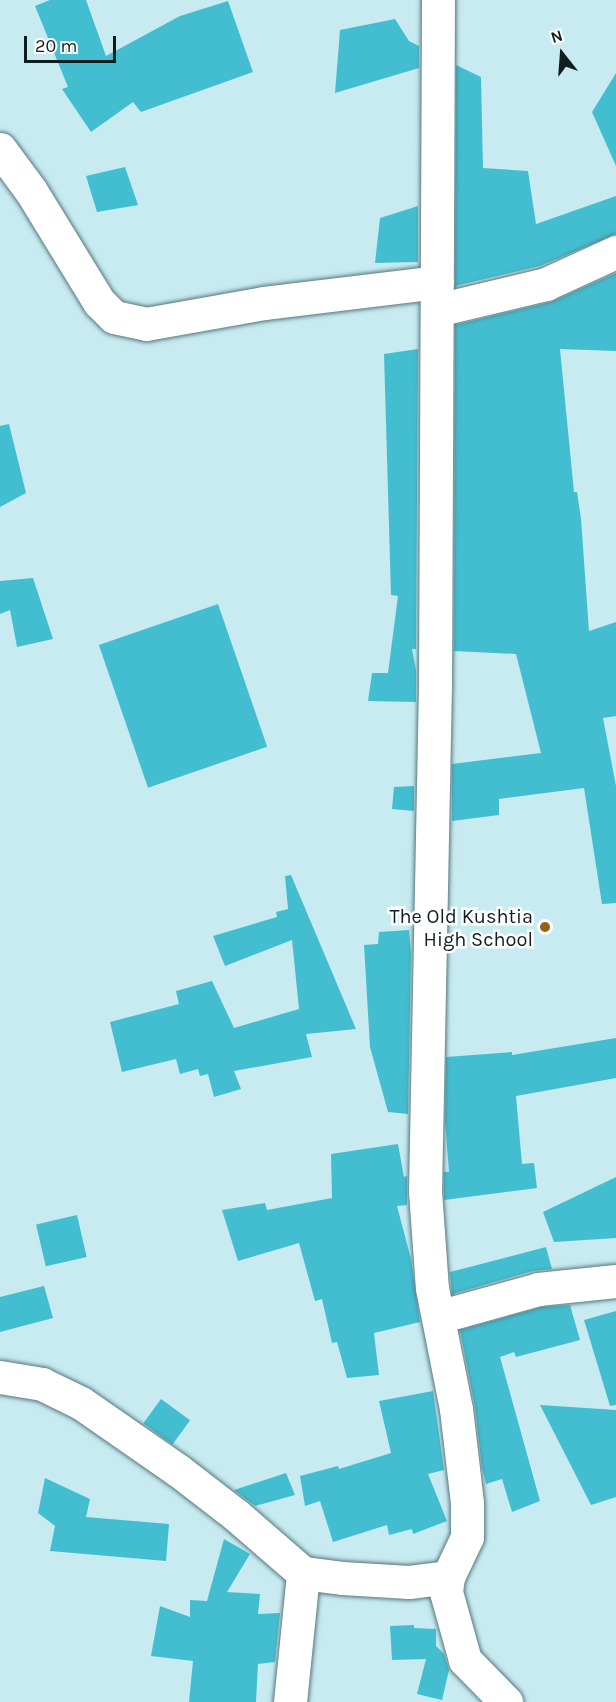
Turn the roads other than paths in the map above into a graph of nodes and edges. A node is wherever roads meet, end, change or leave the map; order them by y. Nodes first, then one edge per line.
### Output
1 (438, 0) edge
2 (0, 149) edge
3 (616, 252) edge
4 (437, 296) junction
5 (616, 1281) edge
6 (438, 1317) junction
7 (0, 1377) edge
8 (303, 1573) junction
9 (448, 1577) junction
10 (290, 1702) edge
11 (506, 1702) edge

1 - 4 street
2 - 4 street
3 - 4 street
4 - 6 street
5 - 6 street
6 - 9 street
7 - 8 street
8 - 9 street
8 - 10 street
9 - 11 street

